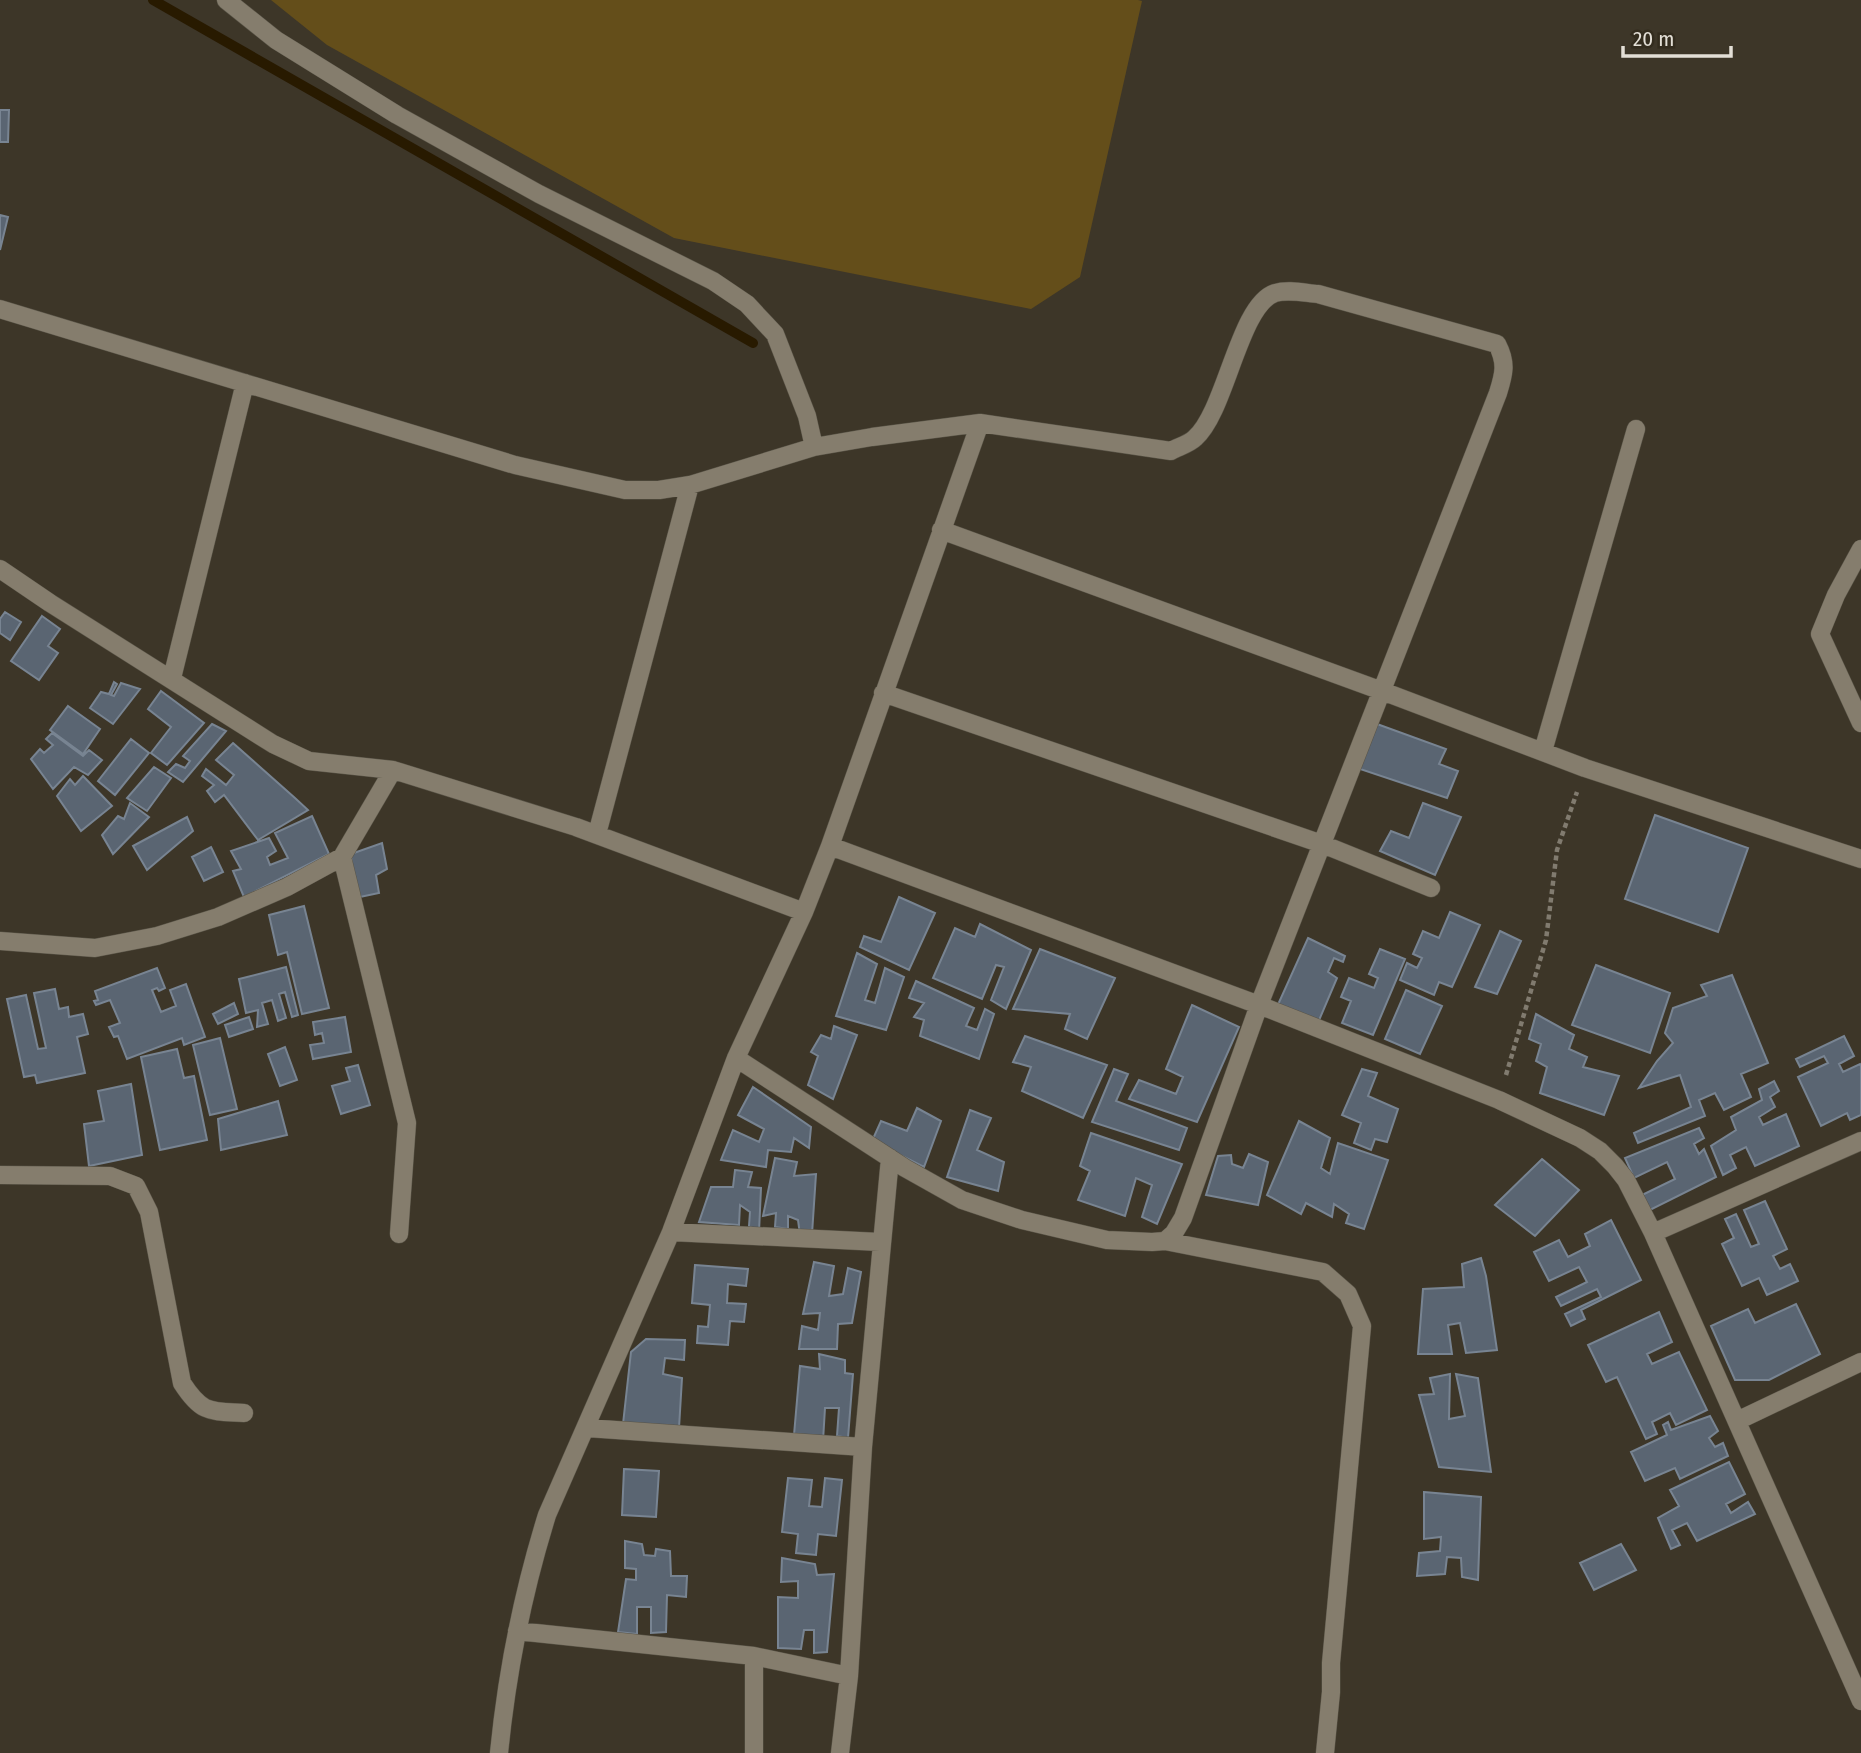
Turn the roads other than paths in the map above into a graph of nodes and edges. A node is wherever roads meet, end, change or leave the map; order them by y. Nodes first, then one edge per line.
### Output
1 (226, 0) edge
2 (0, 309) edge
3 (245, 383) junction
4 (980, 424) junction
5 (1636, 429) dead end
6 (814, 447) junction
7 (690, 485) junction
8 (941, 530) junction
9 (1861, 549) edge
10 (0, 569) edge
11 (172, 678) junction
12 (1382, 691) junction
13 (883, 692) junction
14 (1861, 723) edge
15 (1543, 751) junction
16 (393, 770) junction
17 (597, 834) junction
18 (1322, 844) junction
19 (830, 846) junction
20 (342, 857) junction
21 (1861, 859) edge
22 (1432, 888) dead end
23 (804, 912) junction
24 (0, 942) edge
25 (1259, 1005) junction
26 (736, 1058) junction
27 (1861, 1141) edge
28 (890, 1158) junction
29 (0, 1175) edge
30 (671, 1232) junction
31 (1653, 1233) junction
32 (399, 1234) dead end
33 (1165, 1241) junction
34 (880, 1242) junction
35 (1861, 1362) edge
36 (244, 1413) dead end
37 (1737, 1421) junction
38 (587, 1428) junction
39 (863, 1447) junction
40 (517, 1631) junction
41 (754, 1656) junction
42 (849, 1676) junction
43 (1861, 1701) edge
44 (499, 1753) edge
45 (754, 1753) edge
46 (840, 1753) edge
47 (1325, 1753) edge

1 - 6 street
2 - 3 street
3 - 7 street
3 - 11 street
4 - 6 street
4 - 8 street
4 - 12 street
5 - 15 street
6 - 7 street
7 - 17 street
8 - 12 street
8 - 13 street
9 - 14 street
10 - 11 street
11 - 16 street
12 - 15 street
12 - 18 street
13 - 18 street
13 - 19 street
15 - 21 street
16 - 17 street
16 - 20 street
17 - 23 street
18 - 22 street
18 - 25 street
19 - 23 street
19 - 25 street
20 - 24 street
20 - 32 street
23 - 26 street
25 - 31 street
25 - 33 street
26 - 28 street
26 - 30 street
27 - 31 street
28 - 33 street
28 - 34 street
29 - 36 street
30 - 34 street
30 - 38 street
31 - 37 street
33 - 47 street
34 - 39 street
35 - 37 street
37 - 43 street
38 - 39 street
38 - 40 street
39 - 42 street
40 - 41 street
40 - 44 street
41 - 42 street
41 - 45 street
42 - 46 street

